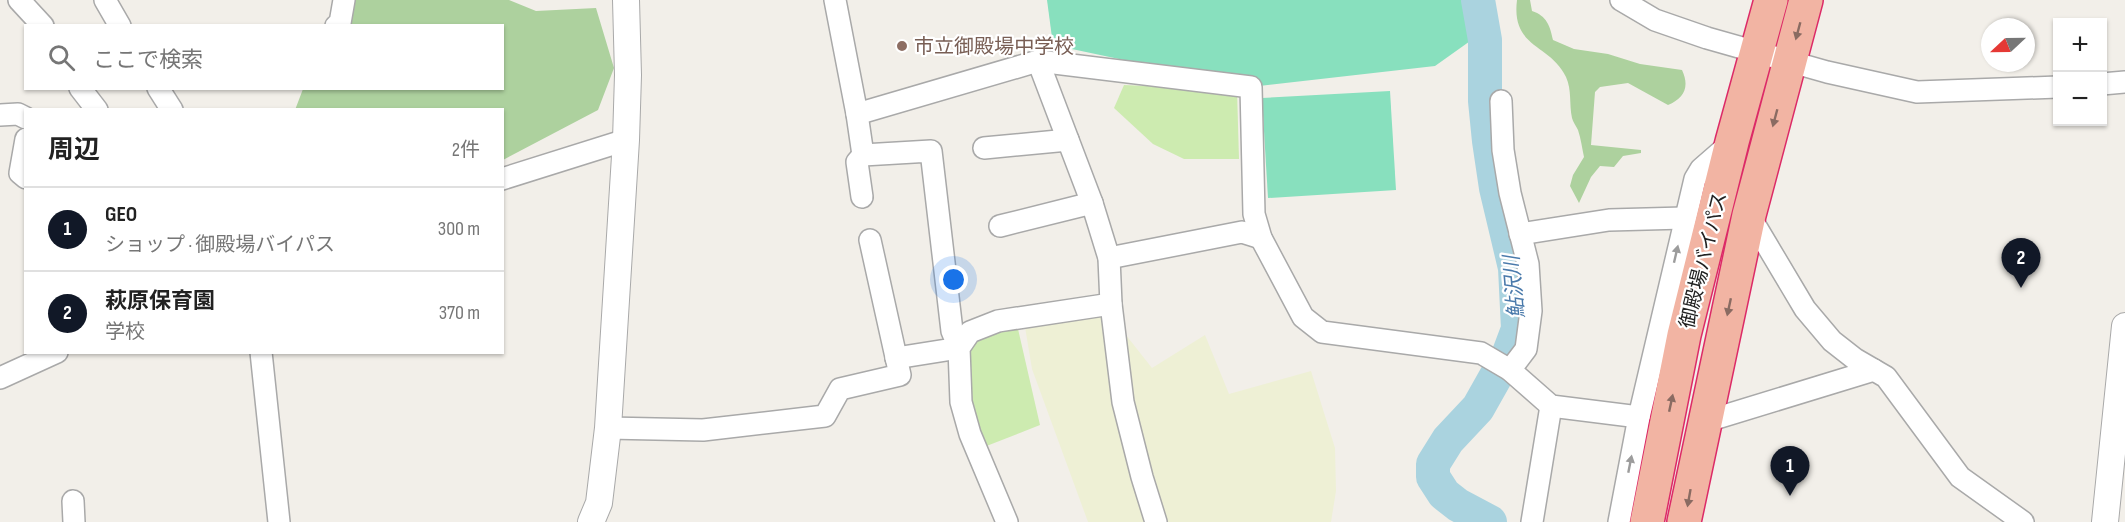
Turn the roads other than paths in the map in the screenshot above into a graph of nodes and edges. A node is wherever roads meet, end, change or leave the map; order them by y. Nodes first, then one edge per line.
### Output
1 (19, 0) edge
2 (105, 0) edge
3 (344, 0) edge
4 (626, 0) edge
5 (835, 0) edge
6 (1621, 0) edge
7 (1806, 0) edge
8 (1769, 2) edge
9 (41, 24) edge
10 (119, 24) edge
11 (338, 24) edge
12 (1756, 52) junction
13 (1038, 61) junction
14 (1790, 61) junction
15 (2125, 82) edge
16 (2107, 84) edge
17 (2053, 87) edge
18 (82, 90) edge
19 (159, 90) edge
20 (1501, 100) dead end
21 (95, 108) edge
22 (171, 108) edge
23 (856, 114) junction
24 (0, 115) edge
25 (24, 117) edge
26 (626, 140) junction
27 (1068, 140) junction
28 (1732, 142) junction
29 (984, 148) dead end
30 (24, 150) edge
31 (863, 155) junction
32 (24, 176) edge
33 (504, 179) edge
34 (862, 197) dead end
35 (1092, 203) junction
36 (1749, 214) junction
37 (1684, 218) junction
38 (1000, 226) dead end
39 (1520, 234) junction
40 (1261, 238) junction
41 (870, 240) dead end
42 (1109, 258) junction
43 (1111, 304) junction
44 (2125, 326) edge
45 (959, 348) junction
46 (53, 354) edge
47 (261, 354) edge
48 (896, 358) junction
49 (1510, 370) junction
50 (1874, 370) junction
51 (0, 378) edge
52 (1551, 406) junction
53 (1639, 417) junction
54 (1704, 422) junction
55 (608, 428) junction
56 (279, 522) edge
57 (591, 522) edge
58 (1007, 522) edge
59 (1156, 522) edge
60 (1532, 522) edge
61 (1619, 522) edge
62 (1647, 522) edge
63 (1684, 522) edge
64 (2023, 522) edge
65 (2105, 522) edge

1 - 9 street
2 - 10 street
3 - 11 street
4 - 26 street
5 - 23 street
6 - 12 street
7 -> 14 highway, 御殿場バイパス
8 - 12 highway, 御殿場バイパス
12 - 14 street
12 - 28 highway, 御殿場バイパス
13 - 23 street
13 - 27 street
13 - 40 street
14 - 17 street
14 -> 36 highway, 御殿場バイパス
15 - 16 street
18 - 21 street
19 - 22 street
20 - 39 street
23 - 31 street
24 - 25 street
26 - 33 street
26 - 55 street
27 - 29 street
27 - 35 street
28 - 37 street
62 -> 28 highway, 御殿場バイパス
30 - 32 street
31 - 34 street
31 - 45 street
35 - 38 street
35 - 42 street
36 - 50 street
36 -> 54 highway, 御殿場バイパス
37 - 39 street
53 -> 37 street
39 - 49 street
40 - 42 street
40 - 49 street
41 - 48 street
42 - 43 street
43 - 45 street
43 - 59 street
44 - 65 street
45 - 48 street
45 - 58 street
46 - 51 street
47 - 56 street
48 - 55 street
49 - 52 street
50 - 54 street
50 - 64 street
52 - 53 street
52 - 60 street
61 -> 53 street
54 -> 63 highway, 御殿場バイパス
55 - 57 street

